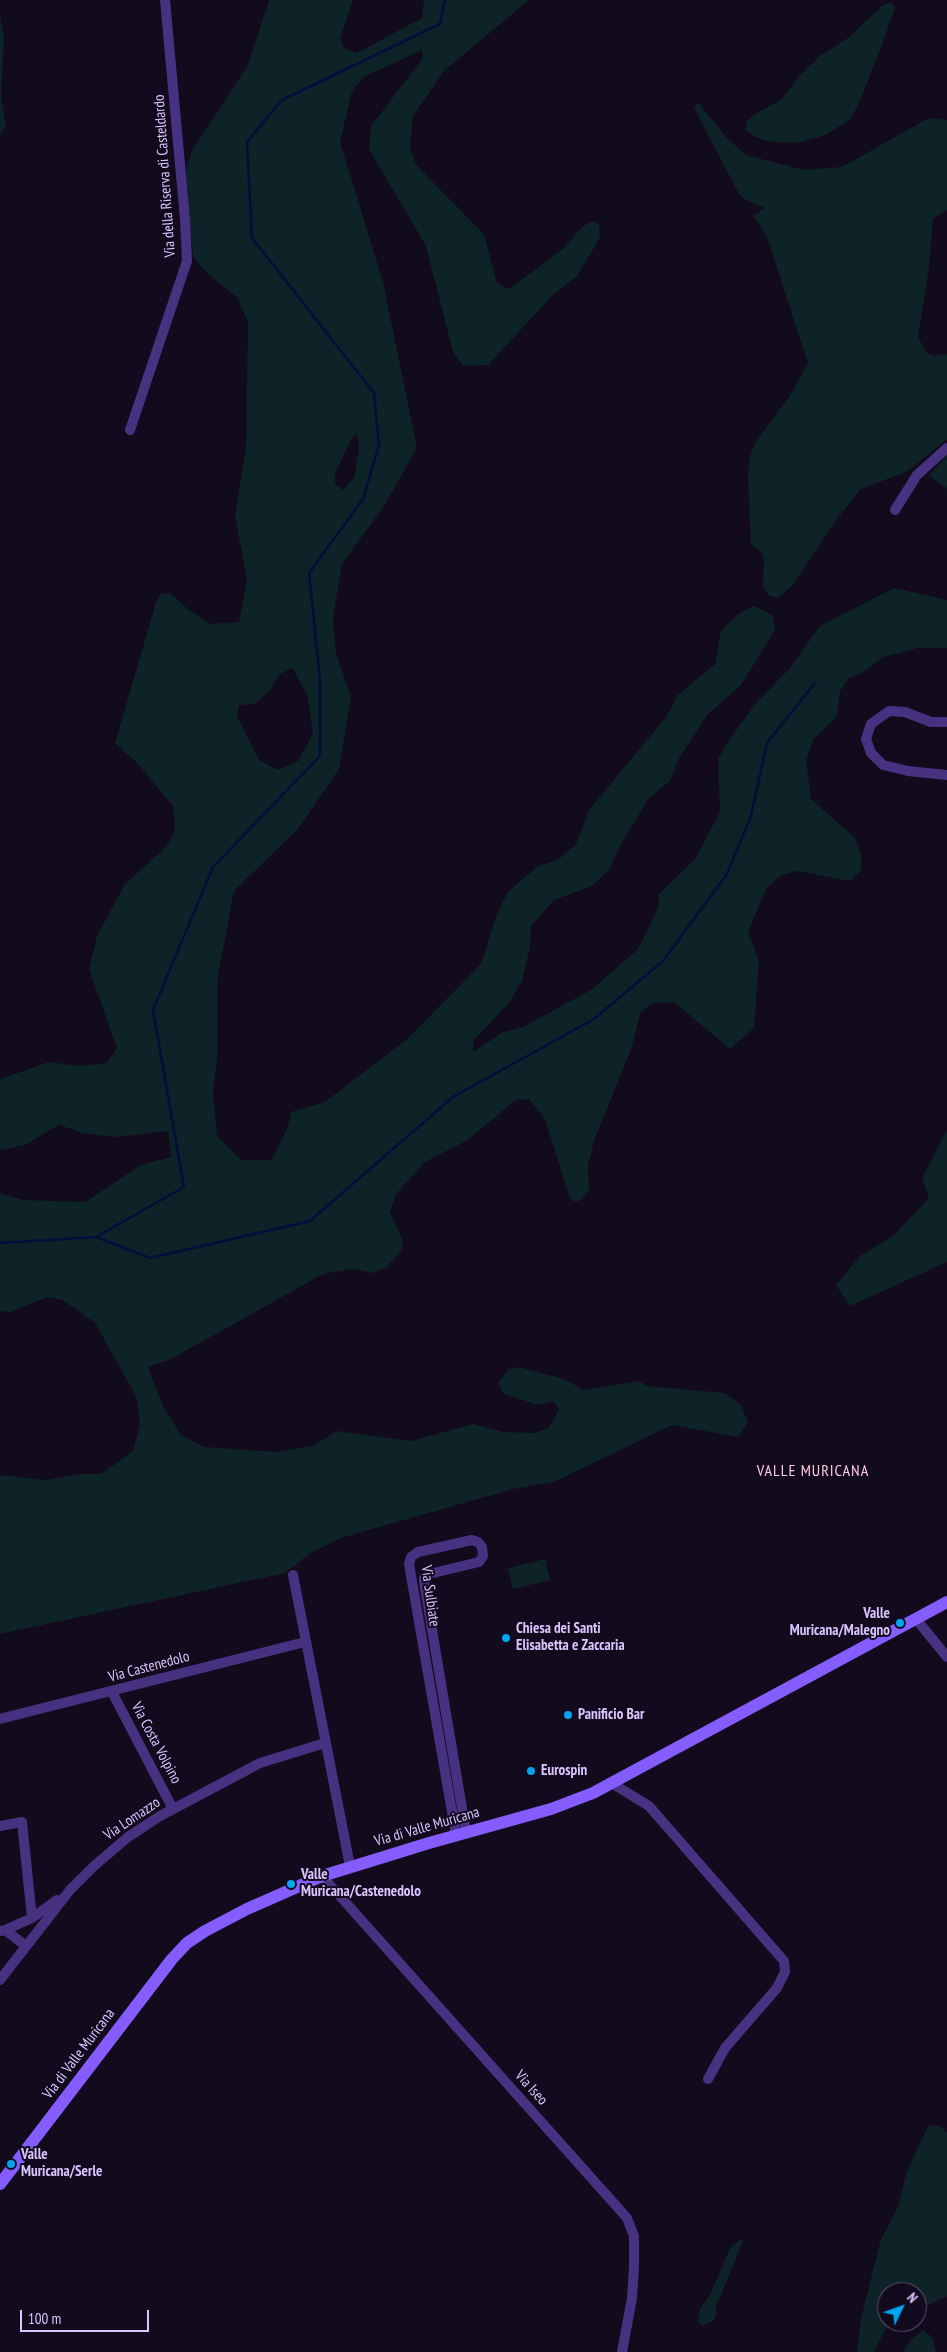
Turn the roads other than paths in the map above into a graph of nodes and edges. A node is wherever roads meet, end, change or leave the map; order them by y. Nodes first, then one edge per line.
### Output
1 (165, 0) edge
2 (130, 430) dead end
3 (947, 448) edge
4 (895, 510) dead end
5 (947, 722) edge
6 (947, 776) edge
7 (292, 1575) dead end
8 (947, 1602) edge
9 (916, 1620) junction
10 (305, 1642) junction
11 (947, 1657) edge
12 (112, 1692) junction
13 (0, 1719) edge
14 (325, 1743) junction
15 (613, 1784) junction
16 (173, 1809) junction
17 (0, 1826) edge
18 (461, 1834) junction
19 (350, 1866) junction
20 (322, 1876) junction
21 (70, 1890) junction
22 (32, 1918) junction
23 (3, 1931) edge
24 (26, 1946) junction
25 (0, 1980) edge
26 (708, 2079) dead end
27 (0, 2184) edge
28 (622, 2352) edge

1 - 2 street, Via della Riserva di Casteldardo
3 - 4 street
5 - 6 street
7 - 10 street
8 - 9 street, Via di Valle Muricana
9 - 11 street
9 - 15 street, Via di Valle Muricana
10 - 12 street, Via Castenedolo
10 - 14 street
12 - 13 street, Via Castenedolo
12 - 16 street, Via Costa Volpino
14 - 16 street, Via Lomazzo
14 - 19 street
15 - 18 street, Via di Valle Muricana
15 - 26 street
16 - 21 street, Via Lomazzo
17 - 22 street
18 - 18 street, Via Sulbiate
18 - 19 street, Via di Valle Muricana
19 - 20 street, Via di Valle Muricana
20 - 27 street, Via di Valle Muricana
20 - 28 street, Via Iseo
21 - 22 street
21 - 24 street, Via Lomazzo
22 - 23 street
23 - 24 street
24 - 25 street, Via Lomazzo

